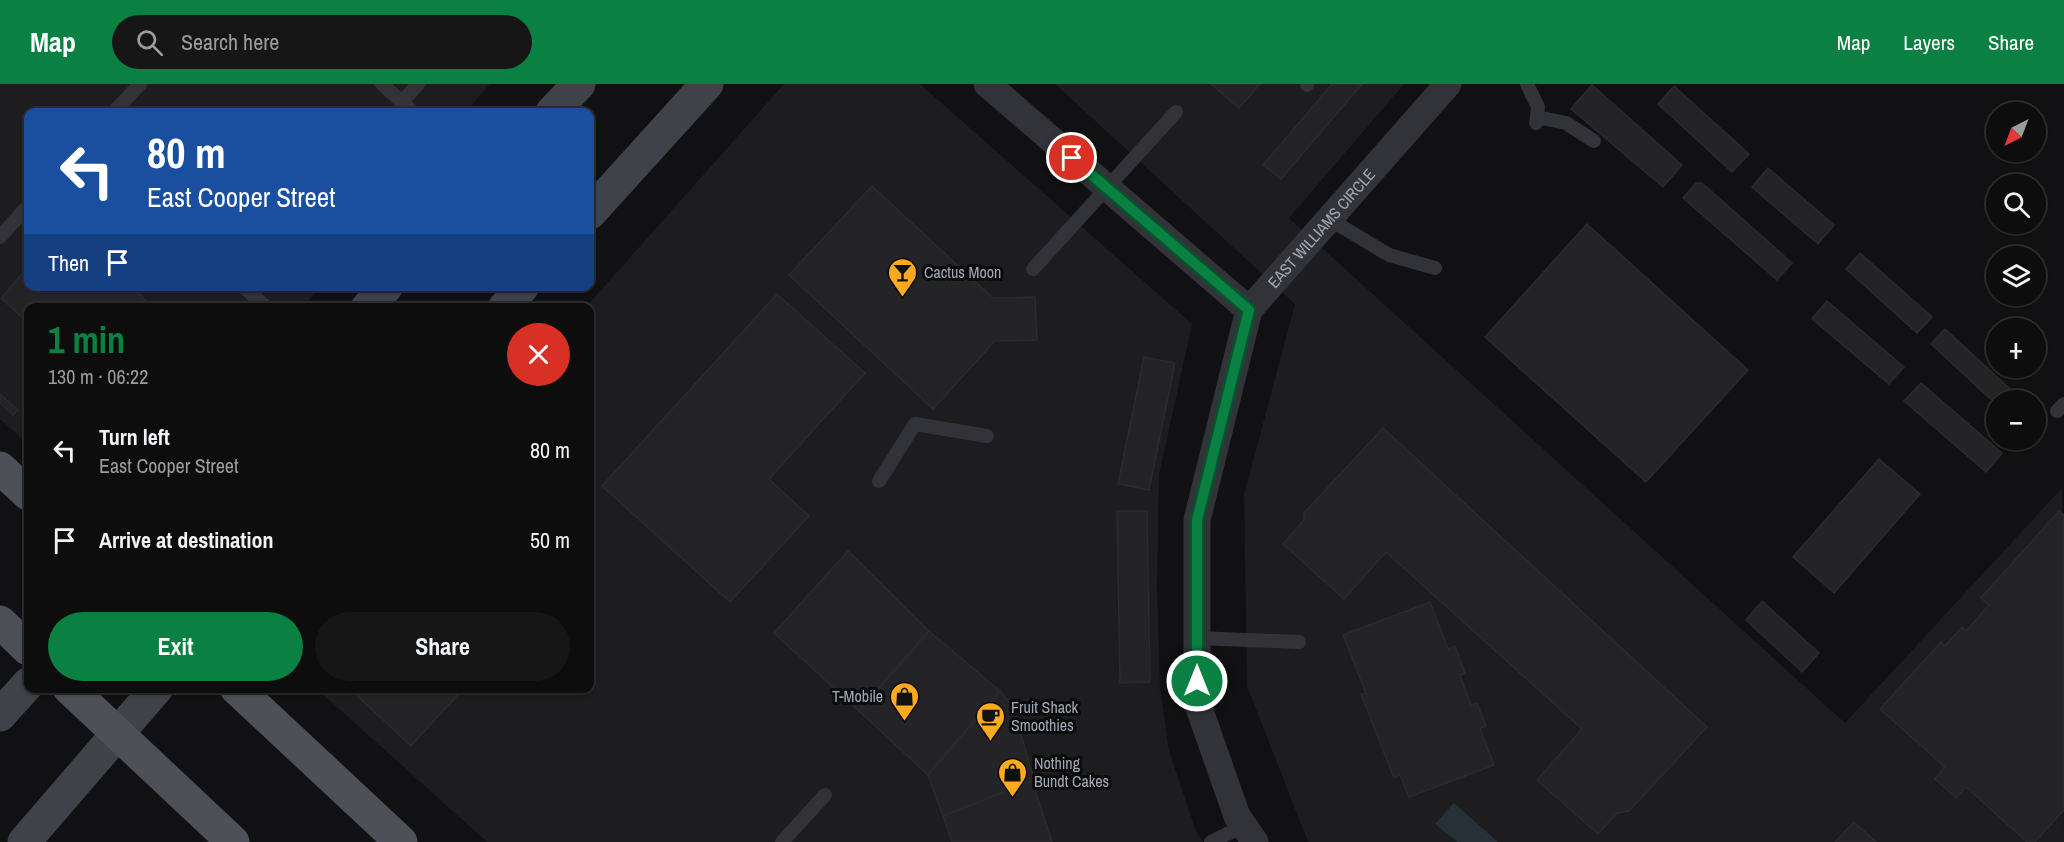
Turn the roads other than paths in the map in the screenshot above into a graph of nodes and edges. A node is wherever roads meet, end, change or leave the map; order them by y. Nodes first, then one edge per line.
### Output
1 (140, 84) edge
2 (382, 84) edge
3 (418, 84) edge
4 (579, 84) edge
5 (706, 84) edge
6 (987, 84) edge
7 (1448, 84) edge
8 (1527, 84) edge
9 (402, 102) junction
10 (118, 108) edge
11 (409, 108) edge
12 (556, 108) edge
13 (1176, 112) dead end
14 (1594, 141) dead end
15 (1107, 187) junction
16 (594, 209) edge
17 (24, 210) edge
18 (1329, 219) junction
19 (0, 237) edge
20 (1435, 268) dead end
21 (1033, 269) dead end
22 (248, 291) edge
23 (382, 291) edge
24 (519, 291) edge
25 (262, 303) edge
26 (372, 303) edge
27 (508, 303) edge
28 (1249, 310) junction
29 (987, 436) dead end
30 (0, 468) edge
31 (879, 481) dead end
32 (24, 490) edge
33 (0, 622) edge
34 (1197, 638) junction
35 (1299, 642) dead end
36 (24, 645) edge
37 (24, 688) edge
38 (74, 693) edge
39 (153, 693) edge
40 (241, 693) edge
41 (0, 715) edge
42 (115, 734) junction
43 (825, 795) dead end
44 (1249, 834) edge
45 (24, 842) edge
46 (232, 842) edge
47 (401, 842) edge
48 (783, 842) edge
49 (1211, 842) edge

1 - 10 lane
2 - 9 lane
3 - 9 lane
4 - 12 main road
5 - 16 main road
6 - 15 street
7 - 18 street, EAST WILLIAMS CIRCLE
8 - 14 lane
9 - 11 lane
13 - 15 lane
15 - 21 lane
15 - 28 street
17 - 19 lane
18 - 20 lane
18 - 28 street, EAST WILLIAMS CIRCLE
22 - 25 lane
23 - 26 main road
24 - 27 main road
28 - 34 street, EAST WILLIAMS CIRCLE
29 - 31 lane
30 - 32 main road
33 - 36 main road
34 - 35 lane
34 - 44 street, EAST WILLIAMS CIRCLE
37 - 41 main road
38 - 42 main road
39 - 42 main road
40 - 47 main road
42 - 45 main road
42 - 46 main road
43 - 48 lane
44 - 49 lane

